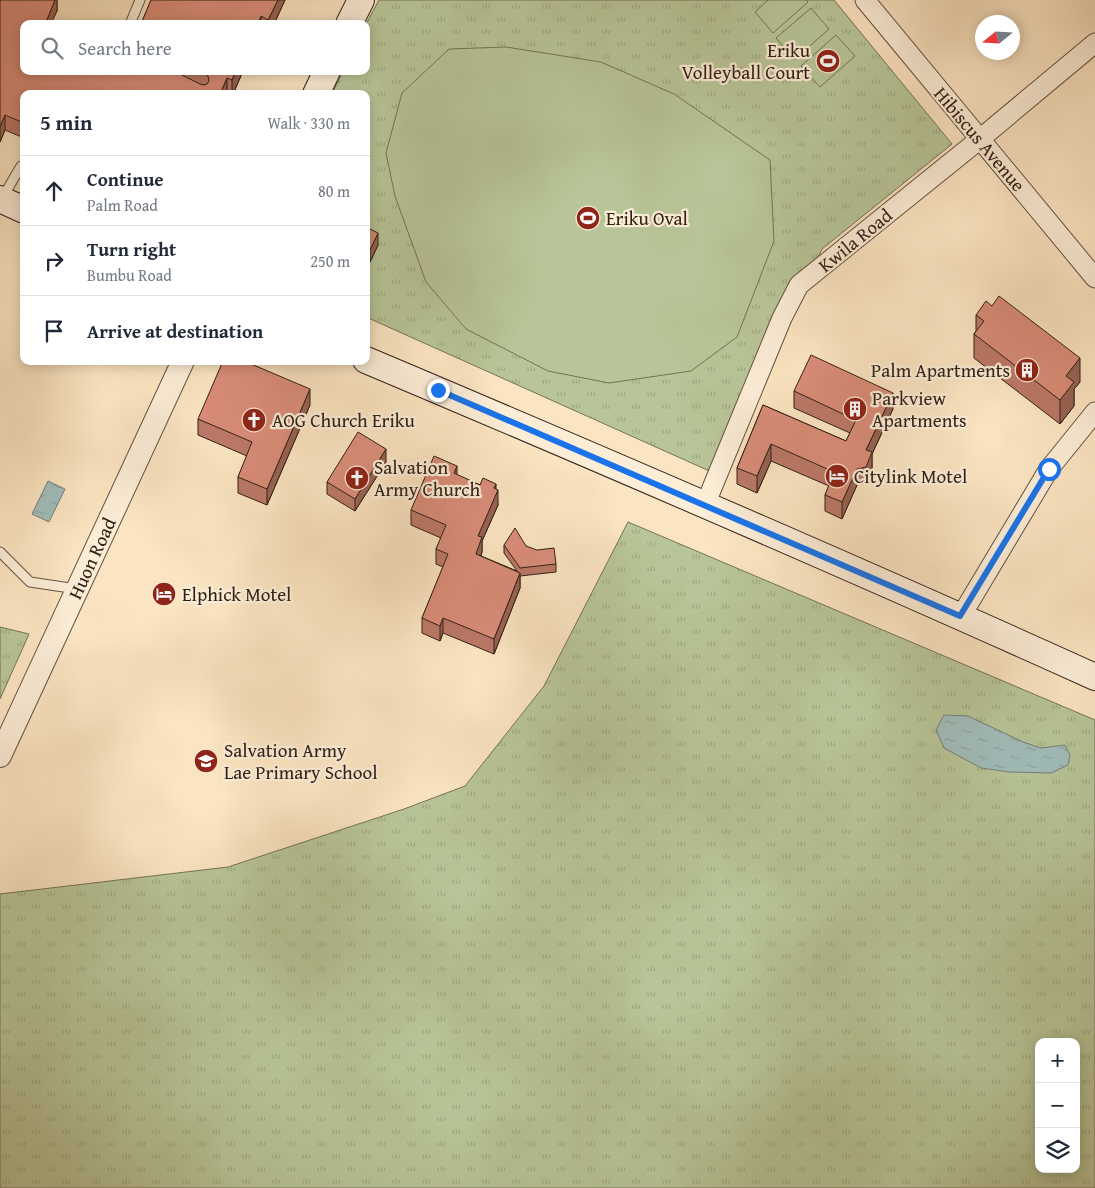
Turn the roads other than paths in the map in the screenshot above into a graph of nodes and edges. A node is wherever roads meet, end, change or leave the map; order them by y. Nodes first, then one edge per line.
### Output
1 (140, 0) edge
2 (361, 0) edge
3 (865, 0) edge
4 (132, 20) edge
5 (351, 20) edge
6 (1095, 42) edge
7 (325, 75) edge
8 (318, 90) edge
9 (980, 139) junction
10 (20, 169) edge
11 (9, 203) edge
12 (1095, 278) edge
13 (370, 362) edge
14 (181, 365) edge
15 (1095, 412) edge
16 (705, 505) junction
17 (0, 552) edge
18 (77, 589) junction
19 (960, 616) junction
20 (1095, 677) edge
21 (0, 756) edge

1 - 4 lane
2 - 5 main road
3 - 9 street, Hibiscus Avenue
6 - 9 street, Kwila Road
7 - 8 main road
9 - 12 street, Hibiscus Avenue
9 - 16 street, Kwila Road
10 - 11 lane
13 - 16 main road
14 - 18 street, Huon Road
15 - 19 street
16 - 19 main road
17 - 18 lane
18 - 21 street, Huon Road
19 - 20 main road

